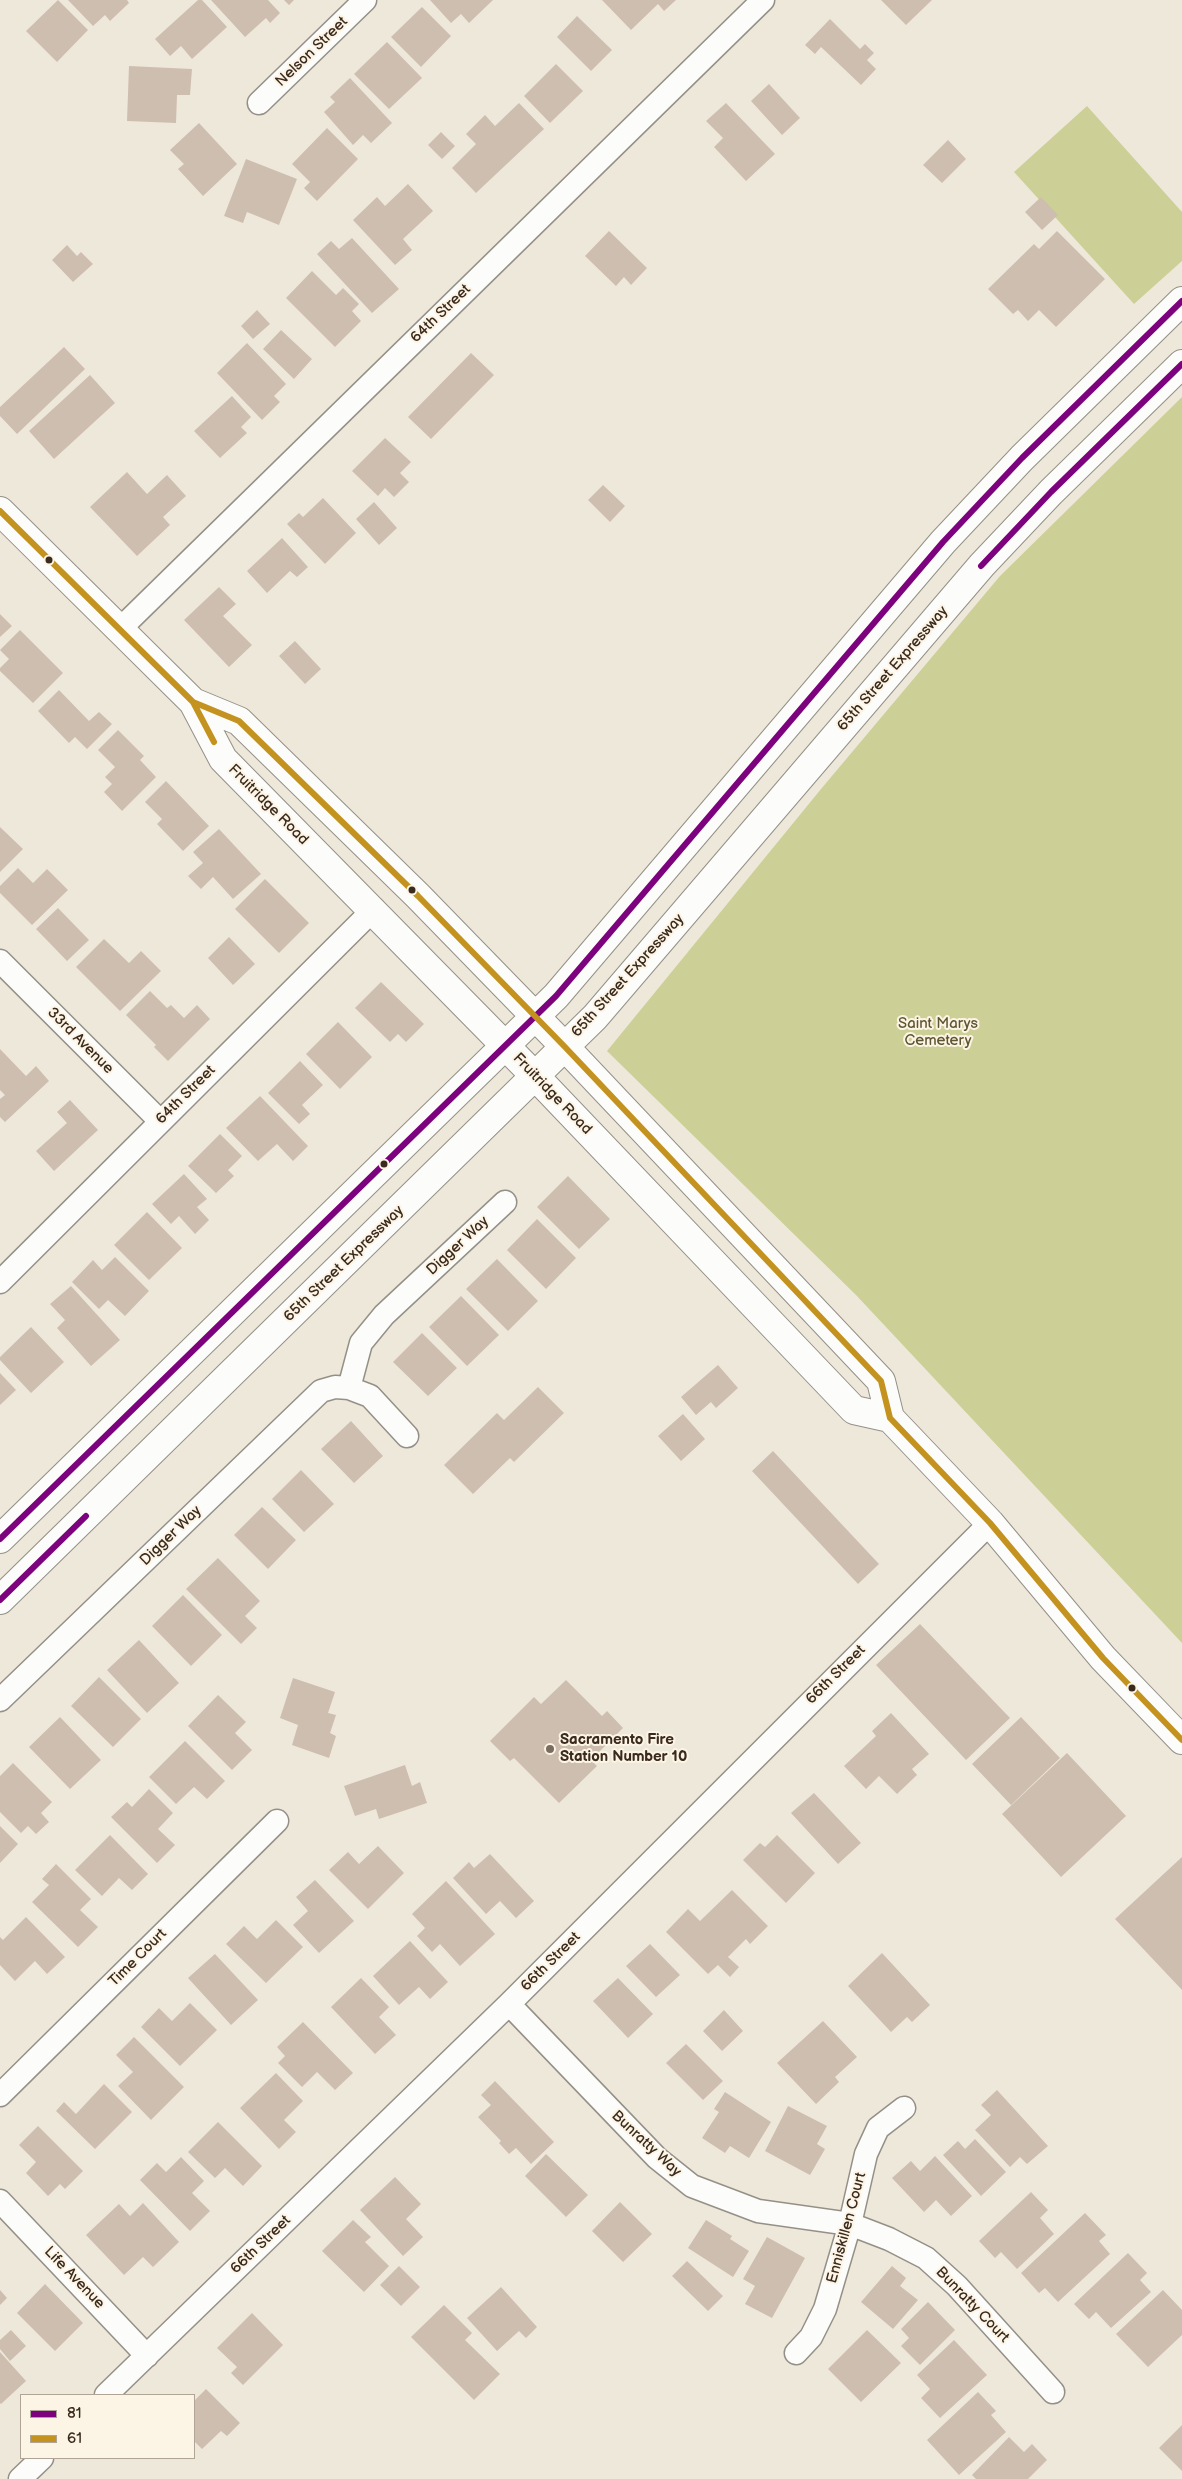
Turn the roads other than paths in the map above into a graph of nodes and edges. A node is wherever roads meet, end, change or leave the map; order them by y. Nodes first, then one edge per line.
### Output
1 (365, 0) edge
2 (763, 0) edge
3 (259, 103) dead end
4 (1182, 301) edge
5 (1182, 364) edge
6 (0, 512) edge
7 (120, 629) junction
8 (193, 702) junction
9 (374, 909) junction
10 (0, 961) edge
11 (535, 1017) junction
12 (506, 1045) junction
13 (565, 1047) junction
14 (536, 1076) junction
15 (160, 1121) junction
16 (506, 1202) dead end
17 (0, 1282) edge
18 (349, 1388) junction
19 (890, 1418) junction
20 (408, 1436) dead end
21 (990, 1523) junction
22 (0, 1539) edge
23 (0, 1600) edge
24 (0, 1700) edge
25 (1182, 1740) edge
26 (277, 1821) dead end
27 (508, 2004) junction
28 (0, 2094) edge
29 (904, 2108) dead end
30 (0, 2201) edge
31 (850, 2224) junction
32 (796, 2353) dead end
33 (147, 2356) junction
34 (1053, 2392) dead end
35 (107, 2394) edge
36 (41, 2459) edge
37 (20, 2479) edge

1 - 3 street, Nelson Street
2 - 7 street, 64th Street
4 - 11 main road
5 - 13 main road, 65th Street Expressway
6 - 7 main road, Fruitridge Road
7 - 8 main road, Fruitridge Road
8 - 9 main road, Fruitridge Road
8 - 11 main road, Fruitridge Road
9 - 12 main road, Fruitridge Road
9 - 15 street, 64th Street
10 - 15 street, 33rd Avenue
11 - 12 main road
11 - 13 main road, Fruitridge Road
12 - 14 main road, Fruitridge Road
12 - 22 main road
13 - 14 main road, 65th Street Expressway
13 - 19 main road, Fruitridge Road
14 - 19 main road, Fruitridge Road
14 - 23 main road, 65th Street Expressway
15 - 17 street, 64th Street
16 - 18 street, Digger Way
18 - 20 street, Digger Way
18 - 24 street, Digger Way
19 - 21 main road
21 - 25 main road
21 - 27 street, 66th Street
26 - 28 street, Time Court
27 - 31 street, Bunratty Way
27 - 33 street, 66th Street
29 - 31 street, Enniskillen Court
30 - 33 street, Life Avenue
31 - 32 street, Enniskillen Court
31 - 34 street, Bunratty Court
33 - 35 street, 66th Street
36 - 37 street

